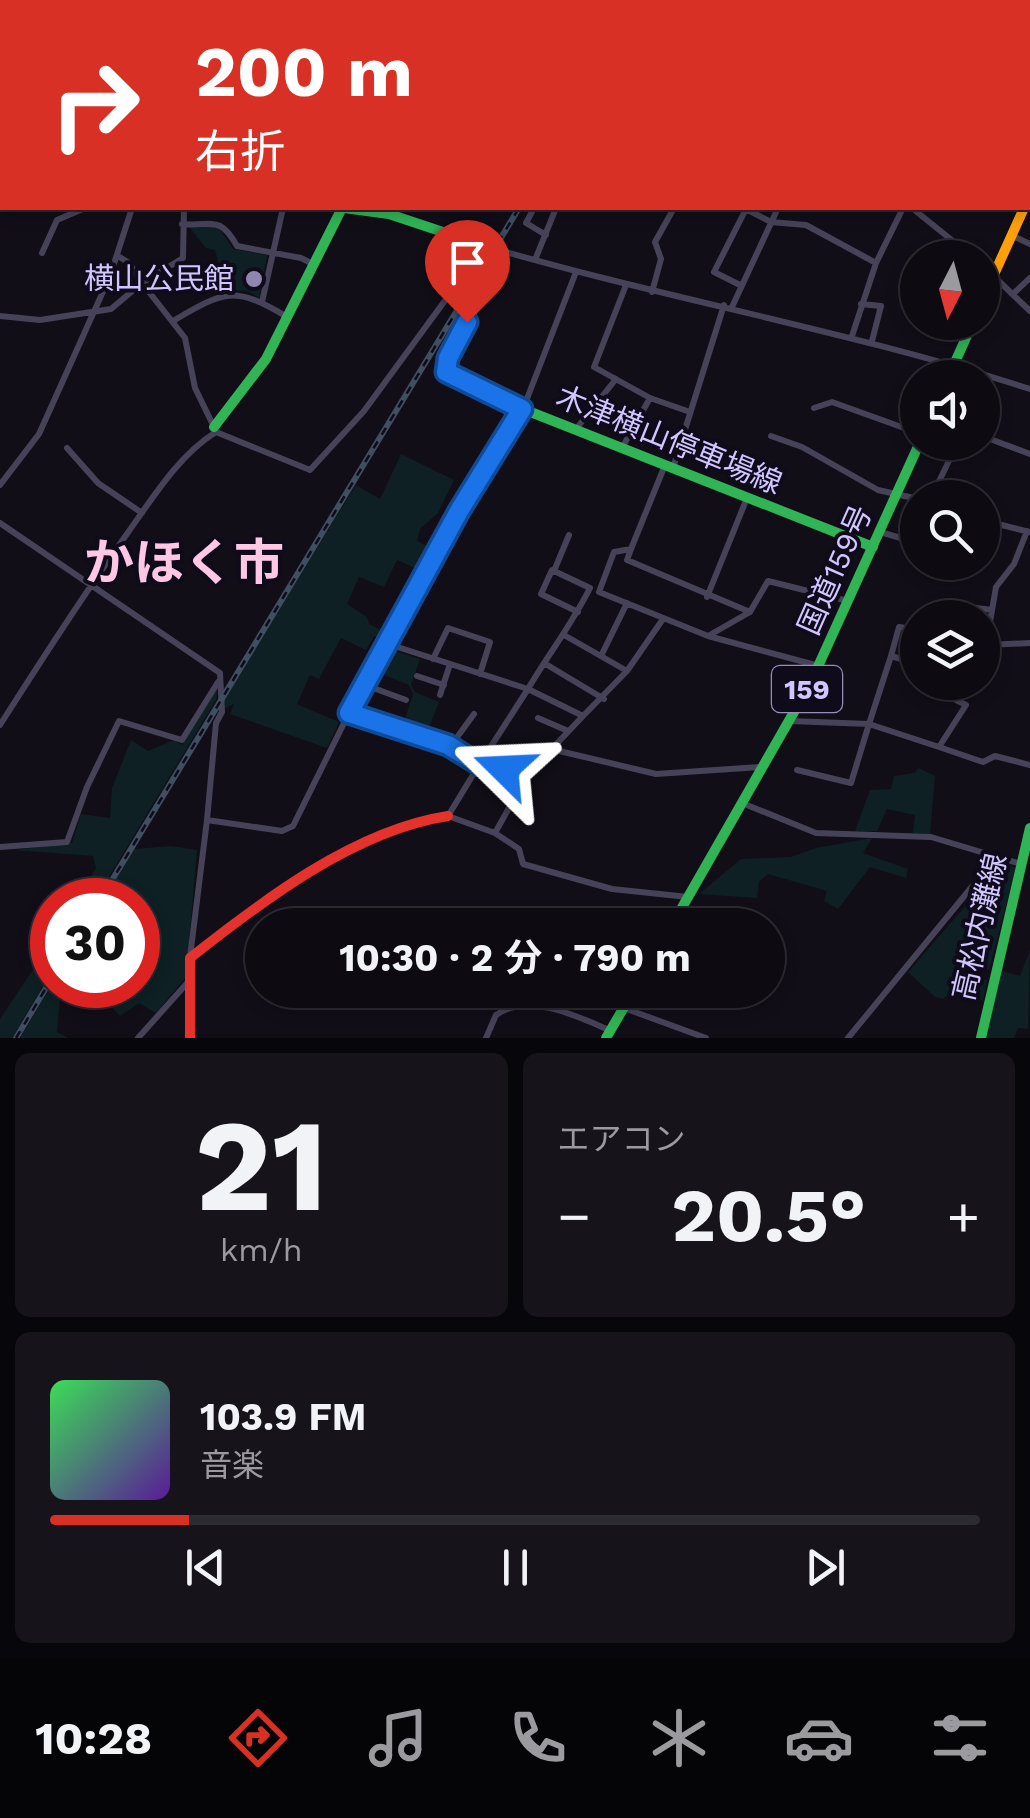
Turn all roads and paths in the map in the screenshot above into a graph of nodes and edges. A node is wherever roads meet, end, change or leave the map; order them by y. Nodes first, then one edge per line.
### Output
1 (80, 210) edge
2 (131, 210) edge
3 (184, 210) edge
4 (283, 210) edge
5 (342, 210) edge
6 (358, 210) edge
7 (533, 210) edge
8 (555, 210) edge
9 (673, 210) edge
10 (744, 210) edge
11 (749, 210) edge
12 (777, 210) edge
13 (902, 210) edge
14 (914, 210) edge
15 (1023, 210) edge
16 (771, 222) junction
17 (182, 224) junction
18 (546, 235) junction
19 (1012, 236) junction
20 (952, 240) edge
21 (1030, 244) edge
22 (485, 246) junction
23 (504, 252) junction
24 (42, 253) dead end
25 (274, 253) junction
26 (118, 256) junction
27 (535, 260) junction
28 (1000, 261) edge
29 (876, 263) junction
30 (315, 265) junction
31 (576, 272) junction
32 (1000, 281) edge
33 (1028, 282) edge
34 (142, 283) junction
35 (740, 285) junction
36 (626, 286) junction
37 (652, 292) junction
38 (1012, 294) junction
39 (262, 302) junction
40 (861, 304) junction
41 (728, 306) junction
42 (95, 308) junction
43 (1029, 312) edge
44 (0, 316) edge
45 (287, 317) junction
46 (173, 321) junction
47 (852, 337) junction
48 (872, 342) junction
49 (939, 360) edge
50 (616, 380) junction
51 (1000, 380) edge
52 (1030, 390) edge
53 (650, 398) junction
54 (814, 408) dead end
55 (522, 409) junction
56 (690, 412) junction
57 (900, 427) edge
58 (215, 430) junction
59 (576, 430) junction
60 (772, 436) dead end
61 (1000, 443) edge
62 (67, 448) dead end
63 (622, 448) junction
64 (1030, 454) edge
65 (912, 460) edge
66 (669, 466) junction
67 (0, 486) edge
68 (898, 492) junction
69 (746, 498) junction
70 (142, 513) junction
71 (0, 523) edge
72 (1000, 525) edge
73 (880, 532) junction
74 (1028, 532) edge
75 (569, 536) dead end
76 (900, 538) edge
77 (873, 547) junction
78 (631, 549) junction
79 (554, 571) junction
80 (90, 584) junction
81 (590, 588) junction
82 (599, 592) junction
83 (707, 597) junction
84 (994, 600) edge
85 (849, 601) junction
86 (627, 604) junction
87 (578, 612) junction
88 (750, 612) junction
89 (663, 619) junction
90 (900, 627) edge
91 (564, 635) junction
92 (708, 636) junction
93 (1030, 643) edge
94 (388, 644) junction
95 (1000, 644) edge
96 (601, 656) junction
97 (890, 656) junction
98 (433, 659) junction
99 (900, 659) edge
100 (544, 662) junction
101 (450, 664) junction
102 (819, 666) junction
103 (627, 671) junction
104 (480, 674) junction
105 (417, 676) dead end
106 (220, 678) junction
107 (365, 685) junction
108 (444, 685) junction
109 (528, 689) junction
110 (440, 694) dead end
111 (604, 698) junction
112 (406, 700) dead end
113 (955, 700) edge
114 (349, 713) junction
115 (474, 714) dead end
116 (583, 716) junction
117 (538, 718) dead end
118 (789, 721) junction
119 (868, 724) junction
120 (0, 725) edge
121 (568, 731) junction
122 (939, 746) junction
123 (450, 747) junction
124 (549, 748) junction
125 (480, 765) junction
126 (1030, 765) edge
127 (762, 767) junction
128 (797, 770) dead end
129 (528, 774) junction
130 (742, 803) junction
131 (448, 816) junction
132 (207, 820) junction
133 (1030, 828) edge
134 (495, 833) junction
135 (0, 847) edge
136 (1004, 858) junction
137 (1020, 864) junction
138 (688, 897) junction
139 (682, 908) edge
140 (190, 958) junction
141 (190, 981) junction
142 (624, 1008) joint
143 (608, 1034) edge
144 (138, 1038) edge
145 (190, 1038) edge
146 (486, 1038) edge
147 (706, 1038) edge
148 (848, 1038) edge
149 (981, 1038) edge

1 - 24 street
2 - 26 street
3 - 17 street
4 - 25 street
5 - 30 main road
6 - 22 main road
7 - 18 street
8 - 18 street
9 - 37 street
10 - 35 street
11 - 16 street
12 - 16 street
13 - 29 street
14 - 20 street
15 - 19 main road
16 - 29 street
16 - 35 street
17 - 25 street
17 - 34 street
18 - 27 street
19 - 21 street
19 - 28 main road
22 - 23 street
22 - 58 street
23 - 27 street
23 - 55 main road, 木津横山停車場線
25 - 30 street
25 - 39 street
26 - 34 street
26 - 42 street
27 - 31 street
29 - 40 street
30 - 45 main road
31 - 36 street
31 - 55 street
32 - 38 street
33 - 38 street
34 - 42 street
34 - 46 street
35 - 41 street
36 - 37 street
36 - 50 street
37 - 41 street
38 - 43 street
39 - 45 street
39 - 46 street
40 - 47 street
40 - 48 street
41 - 47 street
41 - 56 street
42 - 44 street
42 - 67 street
45 - 58 main road
46 - 58 street
47 - 48 street
48 - 49 street
50 - 53 street
50 - 59 street
51 - 52 street
53 - 56 street
53 - 63 street
54 - 57 street
55 - 59 main road, 木津横山停車場線
55 - 94 street
56 - 66 street
58 - 70 street
59 - 63 main road, 木津横山停車場線
60 - 68 street
61 - 64 street
62 - 70 street
63 - 66 main road, 木津横山停車場線
65 - 68 main road, 国道159号 / 159
66 - 69 main road, 木津横山停車場線
66 - 78 street
68 - 73 main road, 国道159号 / 159
69 - 77 main road, 木津横山停車場線
69 - 83 street
70 - 80 street
71 - 80 street
72 - 74 street
73 - 76 street
73 - 77 main road, 国道159号 / 159
74 - 84 street
75 - 79 street
77 - 85 main road, 国道159号 / 159
78 - 82 street
78 - 83 street
79 - 81 street
79 - 87 street
80 - 106 street
80 - 120 street
81 - 82 street
81 - 87 street
82 - 86 street
83 - 88 street
85 - 88 street
85 - 102 main road, 国道159号 / 159
86 - 89 street
86 - 96 street
87 - 91 street
88 - 92 street
89 - 92 street
89 - 103 street
90 - 97 street
91 - 96 street
91 - 100 street
92 - 102 street
93 - 95 street
94 - 98 street
94 - 107 street
96 - 103 street
97 - 99 street
97 - 119 street
98 - 101 street
98 - 104 street
100 - 109 street
100 - 111 street
101 - 104 street
101 - 108 street
102 - 118 main road, 国道159号 / 159
103 - 111 street
104 - 109 street
105 - 108 street
106 - 132 street
106 - 135 street
107 - 112 street
107 - 114 street
108 - 110 street
109 - 116 street
109 - 125 street
111 - 116 street
113 - 122 street
114 - 123 street
114 - 132 street
115 - 123 street
116 - 121 street
117 - 121 street
118 - 119 street
118 - 127 main road, 国道159号 / 159
119 - 122 street
119 - 128 street
121 - 124 street
122 - 126 street
123 - 125 street
124 - 127 street
124 - 129 street
125 - 129 street
125 - 131 street
127 - 130 main road, 国道159号 / 159
129 - 134 street
130 - 136 street
130 - 138 main road, 国道159号 / 159
131 - 134 street
131 - 140 main road
132 - 140 street
133 - 137 main road, 高松内灘線
134 - 138 street
136 - 137 street
136 - 148 street
137 - 149 main road, 高松内灘線
138 - 139 main road, 国道159号 / 159
140 - 141 main road
141 - 144 street
141 - 145 main road
142 - 143 main road
142 - 147 street
143 - 146 street

